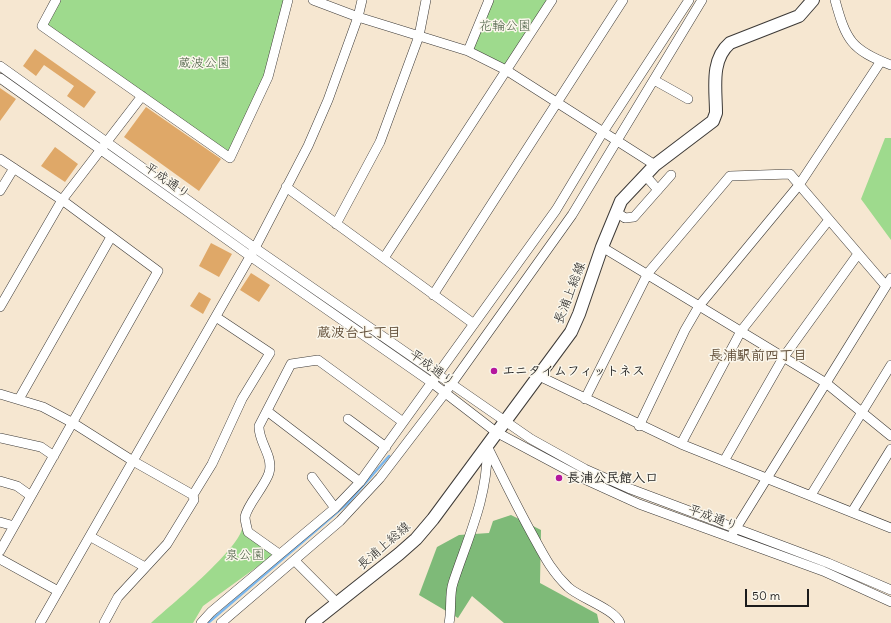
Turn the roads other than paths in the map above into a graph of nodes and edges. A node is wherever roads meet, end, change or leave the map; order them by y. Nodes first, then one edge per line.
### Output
1 (56, 0) edge
2 (288, 0) edge
3 (313, 0) edge
4 (362, 0) edge
5 (426, 0) edge
6 (489, 0) edge
7 (552, 0) edge
8 (623, 0) edge
9 (689, 0) edge
10 (702, 0) edge
11 (813, 0) edge
12 (835, 0) edge
13 (358, 17) junction
14 (419, 36) junction
15 (468, 51) junction
16 (881, 61) junction
17 (891, 65) edge
18 (0, 66) edge
19 (506, 70) junction
20 (0, 78) edge
21 (654, 80) junction
22 (142, 96) junction
23 (688, 99) dead end
24 (557, 102) junction
25 (603, 132) junction
26 (617, 141) junction
27 (108, 143) junction
28 (102, 151) junction
29 (0, 159) edge
30 (655, 165) junction
31 (14, 168) junction
32 (645, 175) junction
33 (671, 176) dead end
34 (799, 185) junction
35 (286, 187) junction
36 (658, 190) junction
37 (0, 191) edge
38 (62, 200) junction
39 (616, 212) junction
40 (828, 221) junction
41 (336, 224) junction
42 (111, 237) junction
43 (602, 247) junction
44 (253, 252) junction
45 (858, 254) junction
46 (384, 258) junction
47 (648, 273) junction
48 (888, 282) edge
49 (433, 295) junction
50 (699, 306) junction
51 (0, 307) edge
52 (216, 317) junction
53 (474, 324) junction
54 (741, 331) junction
55 (783, 358) junction
56 (891, 366) edge
57 (539, 376) junction
58 (434, 378) junction
59 (826, 383) junction
60 (451, 384) junction
61 (446, 393) junction
62 (0, 394) edge
63 (19, 399) junction
64 (585, 399) junction
65 (267, 411) junction
66 (861, 413) junction
67 (348, 419) dead end
68 (504, 420) junction
69 (403, 422) junction
70 (73, 423) junction
71 (639, 426) junction
72 (496, 432) junction
73 (891, 436) edge
74 (0, 438) edge
75 (680, 444) junction
76 (487, 446) junction
77 (386, 447) junction
78 (891, 449) edge
79 (54, 456) junction
80 (724, 461) junction
81 (133, 462) junction
82 (312, 477) dead end
83 (768, 479) junction
84 (0, 482) edge
85 (360, 482) junction
86 (193, 495) junction
87 (811, 495) junction
88 (31, 496) junction
89 (335, 508) junction
90 (852, 512) junction
91 (0, 522) edge
92 (14, 526) junction
93 (735, 528) junction
94 (891, 528) edge
95 (91, 537) junction
96 (731, 538) junction
97 (291, 544) junction
98 (0, 551) edge
99 (279, 554) junction
100 (298, 558) junction
101 (0, 559) edge
102 (145, 567) junction
103 (891, 590) edge
104 (58, 591) junction
105 (891, 602) edge
106 (337, 604) junction
107 (40, 623) edge
108 (104, 623) edge
109 (201, 623) edge
110 (221, 623) edge
111 (312, 623) edge
112 (449, 623) edge
113 (620, 623) edge

1 - 22 street
2 - 22 street
3 - 13 street
4 - 13 street
5 - 14 street
6 - 15 street
7 - 19 street
8 - 24 street
9 - 25 street
10 - 21 street
11 - 30 main road, 長浦上総線
12 - 16 street
13 - 14 street
13 - 35 street
14 - 15 street
14 - 41 street
15 - 19 street
16 - 17 street
16 - 34 street
18 - 27 street, 平成通り
19 - 24 street
19 - 46 street
20 - 28 street, 平成通り
21 - 23 street
21 - 26 street
22 - 27 street
24 - 25 street
24 - 49 street
25 - 26 street
25 - 53 street
26 - 30 street
26 - 60 street
27 - 28 street
27 - 44 street, 平成通り
28 - 38 street
28 - 44 street, 平成通り
29 - 31 street
30 - 32 main road, 長浦上総線
31 - 37 street
31 - 38 street
32 - 36 street
32 - 39 main road, 長浦上総線
33 - 36 street
34 - 40 street
34 - 47 street
34 - 50 street
35 - 41 street
35 - 44 street
36 - 39 street
38 - 42 street
38 - 51 street
39 - 43 main road, 長浦上総線
40 - 45 street
40 - 54 street
41 - 46 street
42 - 63 street
42 - 70 street
43 - 47 street
43 - 57 main road, 長浦上総線
44 - 52 street
44 - 58 street, 平成通り
45 - 48 street
45 - 55 street
46 - 49 street
47 - 50 street
47 - 64 street
48 - 59 street
49 - 53 street
50 - 54 street
50 - 71 street
52 - 81 street
52 - 86 street
53 - 58 street
54 - 55 street
54 - 75 street
55 - 59 street
55 - 80 street
56 - 66 street
57 - 64 street
57 - 68 main road, 長浦上総線
58 - 60 street, 平成通り
58 - 61 street, 平成通り
58 - 69 street
59 - 66 street
59 - 83 street
60 - 61 street
60 - 68 street, 平成通り
61 - 72 street, 平成通り
61 - 100 street
62 - 63 street
63 - 70 street
64 - 71 street
65 - 69 street
65 - 85 street
65 - 99 street
66 - 73 street
66 - 87 street
67 - 77 street
68 - 72 main road, 長浦上総線
68 - 93 street, 平成通り
69 - 77 street
70 - 79 street
70 - 81 street
71 - 75 street
72 - 76 main road, 長浦上総線
72 - 96 street, 平成通り
74 - 79 street
75 - 80 street
76 - 106 main road, 長浦上総線
76 - 112 street
76 - 113 street
77 - 85 street
78 - 90 street
79 - 88 street
80 - 83 street
81 - 86 street
81 - 95 street
82 - 89 street
83 - 87 street
83 - 93 street
84 - 88 street
85 - 89 street
86 - 102 street
87 - 90 street
88 - 92 street
89 - 97 street
90 - 94 street
91 - 92 street
92 - 98 street
93 - 96 street
93 - 103 street, 平成通り
95 - 102 street
95 - 104 street
96 - 105 street, 平成通り
97 - 99 street
97 - 100 street
99 - 109 street
100 - 106 street
100 - 110 street
101 - 104 street
102 - 108 street
104 - 107 street
106 - 111 main road, 長浦上総線

